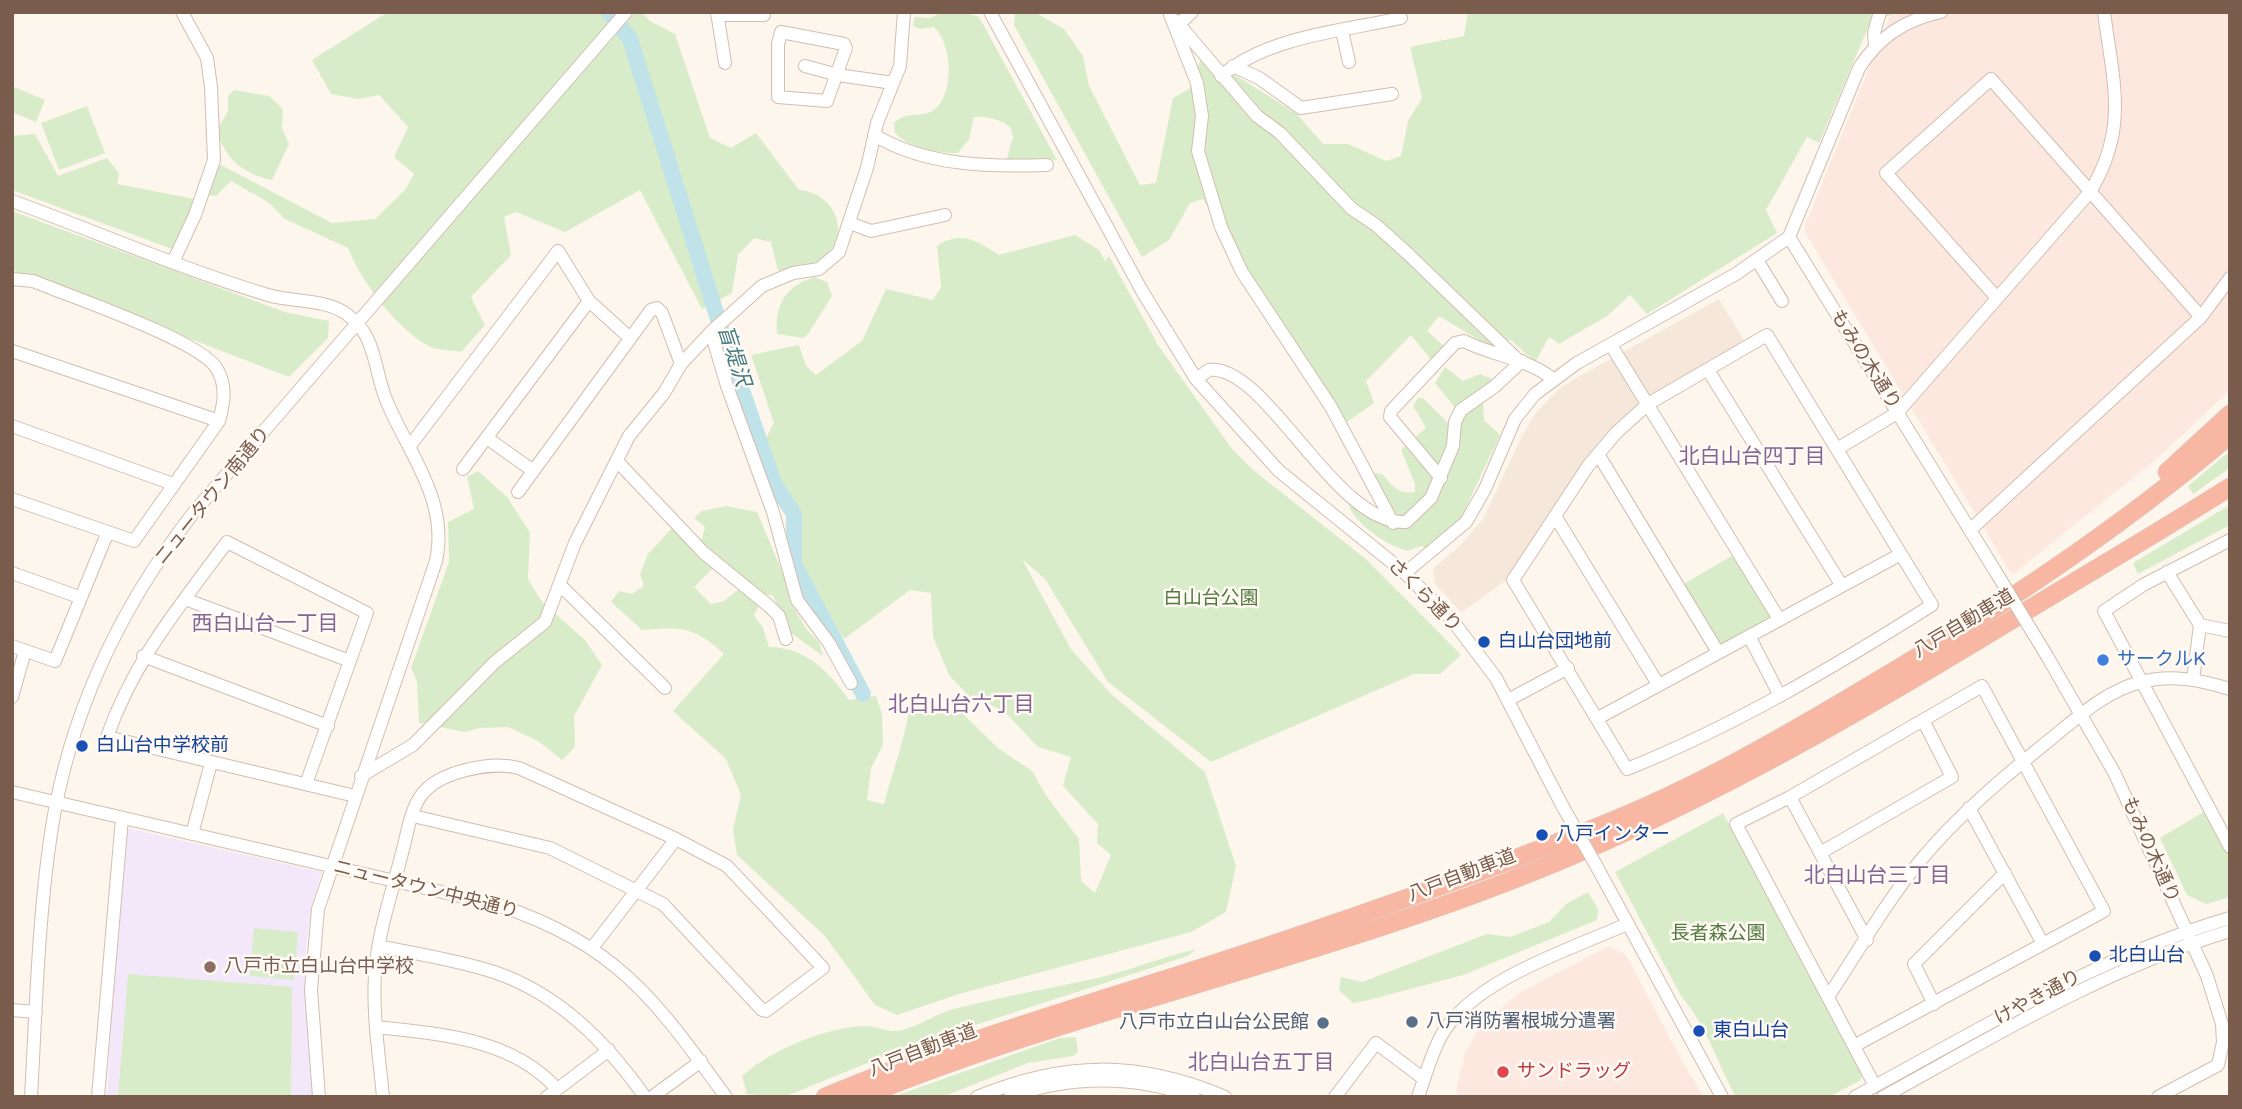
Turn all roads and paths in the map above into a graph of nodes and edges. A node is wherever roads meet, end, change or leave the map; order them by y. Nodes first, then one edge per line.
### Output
1 (181, 12) edge
2 (626, 12) edge
3 (904, 12) edge
4 (990, 12) edge
5 (1169, 12) edge
6 (1192, 12) edge
7 (1880, 12) edge
8 (1941, 12) edge
9 (2104, 12) edge
10 (717, 14) edge
11 (764, 16) dead end
12 (1401, 18) dead end
13 (1179, 24) junction
14 (1342, 31) junction
15 (1875, 46) junction
16 (1349, 62) dead end
17 (725, 63) dead end
18 (804, 66) dead end
19 (1228, 71) junction
20 (838, 75) junction
21 (893, 83) junction
22 (1392, 94) dead end
23 (874, 135) junction
24 (1047, 165) dead end
25 (2090, 192) junction
26 (12, 201) edge
27 (945, 215) dead end
28 (850, 223) junction
29 (1789, 237) junction
30 (1757, 260) junction
31 (174, 261) junction
32 (2230, 278) edge
33 (12, 279) edge
34 (1997, 298) junction
35 (589, 301) junction
36 (1782, 301) dead end
37 (2201, 317) junction
38 (358, 325) junction
39 (710, 332) junction
40 (630, 338) junction
41 (1611, 345) junction
42 (12, 351) edge
43 (1519, 360) junction
44 (681, 364) junction
45 (1708, 370) junction
46 (1196, 379) junction
47 (1553, 379) junction
48 (1647, 404) junction
49 (1897, 413) junction
50 (2230, 414) edge
51 (219, 421) junction
52 (12, 426) edge
53 (2230, 435) edge
54 (487, 438) junction
55 (409, 447) junction
56 (1837, 449) junction
57 (1598, 454) junction
58 (617, 461) junction
59 (463, 469) dead end
60 (532, 470) junction
61 (2230, 476) edge
62 (1441, 478) junction
63 (173, 484) junction
64 (2230, 487) edge
65 (518, 492) dead end
66 (12, 499) edge
67 (1555, 516) junction
68 (1393, 523) junction
69 (1970, 530) junction
70 (107, 534) junction
71 (2230, 540) edge
72 (1900, 554) junction
73 (2167, 572) junction
74 (12, 573) edge
75 (1405, 573) junction
76 (2034, 581) junction
77 (2074, 582) junction
78 (561, 586) junction
79 (1842, 586) junction
80 (79, 597) junction
81 (185, 598) junction
82 (1779, 619) junction
83 (2200, 625) junction
84 (2230, 631) edge
85 (1749, 636) junction
86 (786, 639) dead end
87 (19, 649) edge
88 (1718, 652) junction
89 (143, 656) junction
90 (350, 661) junction
91 (1568, 668) junction
92 (2193, 680) junction
93 (2141, 682) junction
94 (851, 683) dead end
95 (1658, 684) junction
96 (665, 688) dead end
97 (2230, 689) edge
98 (1780, 696) junction
99 (12, 697) edge
100 (1508, 700) junction
101 (2082, 714) junction
102 (1598, 718) junction
103 (1924, 722) junction
104 (328, 726) junction
105 (2024, 761) junction
106 (211, 763) junction
107 (361, 776) junction
108 (306, 784) junction
109 (12, 792) edge
110 (355, 796) junction
111 (1790, 797) junction
112 (57, 802) junction
113 (1969, 808) junction
114 (412, 816) junction
115 (122, 818) junction
116 (192, 834) junction
117 (676, 839) junction
118 (2230, 847) edge
119 (1820, 853) junction
120 (331, 866) junction
121 (2004, 873) junction
122 (394, 882) junction
123 (637, 890) junction
124 (2230, 918) edge
125 (1627, 924) junction
126 (2230, 931) edge
127 (2190, 936) junction
128 (1867, 940) junction
129 (2043, 944) junction
130 (379, 946) junction
131 (592, 948) junction
132 (1828, 997) junction
133 (1934, 1004) junction
134 (12, 1010) edge
135 (36, 1012) junction
136 (376, 1027) junction
137 (1854, 1046) junction
138 (609, 1050) junction
139 (701, 1061) junction
140 (1424, 1079) junction
141 (1875, 1086) junction
142 (552, 1093) edge
143 (31, 1097) edge
144 (99, 1097) edge
145 (319, 1097) edge
146 (383, 1097) edge
147 (645, 1097) edge
148 (652, 1097) edge
149 (726, 1097) edge
150 (825, 1097) edge
151 (861, 1097) edge
152 (977, 1097) edge
153 (1010, 1097) edge
154 (1194, 1097) edge
155 (1225, 1097) edge
156 (1335, 1097) edge
157 (1418, 1097) edge
158 (1722, 1097) edge
159 (1854, 1097) edge
160 (1883, 1097) edge
161 (2158, 1097) edge

1 - 31 street
2 - 38 street, ニュータウン南通り
3 - 21 street
4 - 46 street, さくら通り
5 - 13 street
5 - 68 street
6 - 13 street
7 - 15 street
8 - 15 street
9 - 25 street
10 - 11 street
10 - 17 street
12 - 14 street
13 - 19 street
14 - 16 street
14 - 19 street
15 - 29 street
18 - 20 street
19 - 22 street
19 - 43 street
20 - 20 street
20 - 21 street
21 - 23 street
23 - 24 street
23 - 28 street
25 - 34 street
25 - 34 street
25 - 37 street
26 - 31 street
27 - 28 street
28 - 39 street
29 - 30 street
29 - 49 street, もみの木通り
30 - 36 street
30 - 41 street
31 - 38 street
32 - 37 street
33 - 51 street
34 - 49 street
35 - 40 street
35 - 54 street
35 - 55 street
37 - 69 street
38 - 55 street
38 - 112 street, ニュータウン南通り
39 - 44 street
39 - 94 street
40 - 44 street
40 - 60 street
41 - 47 street
41 - 48 street
42 - 51 street
43 - 47 street
43 - 62 street
43 - 62 street
44 - 58 street
45 - 48 street
45 - 56 street
45 - 79 street
46 - 68 street
46 - 75 street, さくら通り
47 - 75 street
48 - 57 street
48 - 82 street
49 - 56 street
49 - 69 street, もみの木通り
50 - 76 highway
51 - 63 street
52 - 63 street
53 - 76 highway
54 - 59 street
54 - 60 street
55 - 107 street
56 - 72 street
57 - 67 street
57 - 88 street
58 - 78 street
58 - 86 street
60 - 65 street
61 - 77 highway
62 - 68 street
63 - 70 street
64 - 77 highway
66 - 70 street
67 - 91 street
67 - 95 street
69 - 101 street, もみの木通り, bridge
70 - 80 street
71 - 73 street
72 - 79 street
72 - 98 street
73 - 83 street
73 - 93 street
74 - 80 street
75 - 100 street, さくら通り
76 - 150 highway, 八戸自動車道
77 - 151 highway, 八戸自動車道
78 - 96 street
78 - 107 street
79 - 82 street
80 - 87 street
81 - 89 street
81 - 90 street
81 - 90 street
82 - 85 street
83 - 84 street
83 - 92 street
85 - 88 street
85 - 98 street
87 - 99 street
88 - 95 street
89 - 104 street
89 - 106 street
90 - 104 street
91 - 100 street
91 - 102 street
92 - 93 street
92 - 97 street
93 - 101 street
93 - 118 street
95 - 102 street
98 - 102 street
100 - 125 street, さくら通り, bridge
101 - 105 street
101 - 127 street, もみの木通り
103 - 105 street
103 - 111 street
103 - 119 street
104 - 108 street
105 - 113 street
105 - 129 street
106 - 108 street
106 - 116 street
107 - 110 street
108 - 110 street
109 - 112 street, ニュータウン中央通り
110 - 120 street
111 - 119 street
111 - 132 street
112 - 115 street, ニュータウン中央通り
112 - 135 street, ニュータウン南通り
113 - 121 street
113 - 128 street
114 - 117 street
114 - 122 street
114 - 123 street
115 - 116 street, ニュータウン中央通り
115 - 144 street
116 - 120 street, ニュータウン中央通り
117 - 123 street
117 - 123 street
119 - 128 street
120 - 122 street, ニュータウン中央通り
120 - 145 street
121 - 129 street
121 - 133 street
122 - 130 street
122 - 131 street, ニュータウン中央通り
123 - 131 street
124 - 127 street, けやき通り
125 - 140 street
125 - 158 street, さくら通り
126 - 127 street, けやき通り
127 - 141 street, けやき通り
127 - 160 street, けやき通り
127 - 161 street, もみの木通り
128 - 132 street
129 - 133 street
130 - 136 street
130 - 138 street
131 - 139 street, ニュータウン中央通り
132 - 137 street
133 - 137 street
134 - 135 street
135 - 143 street, ニュータウン南通り
136 - 142 street
136 - 146 street
137 - 141 street
138 - 142 street
138 - 147 street
139 - 148 street
139 - 149 street, ニュータウン中央通り
140 - 156 street
140 - 157 street
141 - 159 street, けやき通り
152 - 155 street
153 - 154 street

